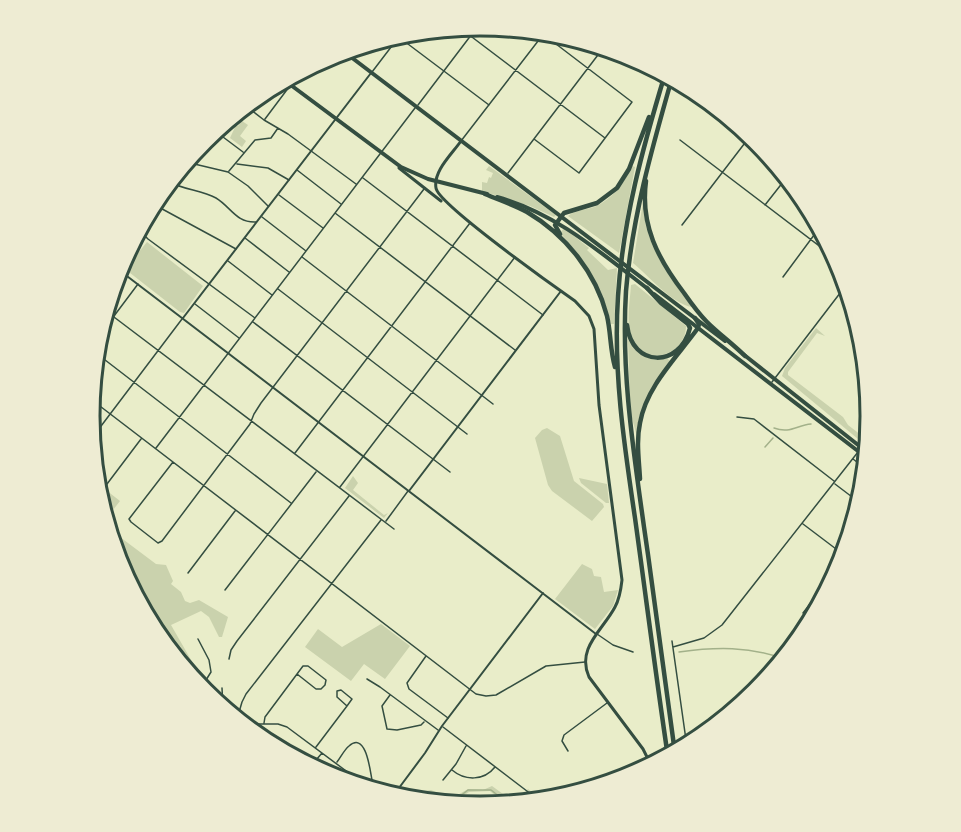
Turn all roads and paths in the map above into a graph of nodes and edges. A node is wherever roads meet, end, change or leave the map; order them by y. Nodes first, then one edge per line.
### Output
1 (471, 36) joint
2 (538, 40) edge
3 (406, 43) edge
4 (557, 44) edge
5 (389, 47) edge
6 (598, 55) edge
7 (352, 58) edge
8 (588, 68) junction
9 (516, 70) junction
10 (444, 71) junction
11 (371, 73) junction
12 (662, 83) edge
13 (293, 86) edge
14 (670, 87) edge
15 (288, 89) edge
16 (560, 104) junction
17 (489, 105) junction
18 (416, 107) junction
19 (655, 107) junction
20 (253, 112) edge
21 (336, 119) junction
22 (264, 120) junction
23 (278, 128) junction
24 (223, 137) edge
25 (606, 138) junction
26 (534, 139) junction
27 (680, 140) dead end
28 (461, 141) junction
29 (745, 143) edge
30 (312, 150) junction
31 (244, 153) junction
32 (381, 153) junction
33 (650, 157) junction
34 (391, 161) junction
35 (196, 164) edge
36 (237, 164) junction
37 (297, 170) junction
38 (228, 172) junction
39 (722, 172) junction
40 (506, 175) junction
41 (362, 178) junction
42 (289, 180) junction
43 (436, 181) junction
44 (357, 185) junction
45 (782, 185) edge
46 (178, 186) edge
47 (425, 189) junction
48 (278, 194) junction
49 (485, 194) junction
50 (342, 205) junction
51 (765, 205) junction
52 (451, 206) junction
53 (268, 207) junction
54 (162, 209) edge
55 (407, 212) junction
56 (335, 213) junction
57 (261, 216) junction
58 (561, 217) junction
59 (257, 222) junction
60 (471, 222) junction
61 (558, 222) junction
62 (682, 225) dead end
63 (323, 228) junction
64 (814, 234) edge
65 (146, 237) edge
66 (245, 238) junction
67 (810, 240) junction
68 (453, 246) junction
69 (380, 248) junction
70 (821, 248) edge
71 (236, 249) junction
72 (306, 251) junction
73 (302, 257) junction
74 (516, 257) junction
75 (227, 261) junction
76 (585, 267) junction
77 (290, 272) junction
78 (127, 276) edge
79 (783, 277) dead end
80 (498, 280) junction
81 (426, 282) junction
82 (138, 284) junction
83 (209, 285) junction
84 (647, 288) junction
85 (277, 289) junction
86 (561, 291) junction
87 (347, 292) junction
88 (626, 293) junction
89 (840, 293) edge
90 (272, 295) junction
91 (194, 304) junction
92 (543, 315) junction
93 (114, 316) joint
94 (471, 316) junction
95 (695, 318) junction
96 (183, 319) junction
97 (254, 320) junction
98 (322, 323) junction
99 (392, 326) junction
100 (698, 327) junction
101 (239, 339) junction
102 (516, 350) junction
103 (159, 351) junction
104 (228, 353) junction
105 (297, 356) junction
106 (745, 356) junction
107 (367, 358) junction
108 (105, 360) edge
109 (437, 360) junction
110 (617, 373) junction
111 (775, 379) junction
112 (135, 382) junction
113 (771, 383) junction
114 (204, 385) junction
115 (273, 387) junction
116 (343, 390) junction
117 (412, 392) junction
118 (482, 395) junction
119 (493, 404) dead end
120 (100, 407) edge
121 (110, 414) junction
122 (180, 417) junction
123 (737, 417) dead end
124 (251, 421) junction
125 (318, 422) junction
126 (387, 424) junction
127 (100, 427) edge
128 (457, 427) junction
129 (467, 434) dead end
130 (142, 438) junction
131 (155, 448) junction
132 (859, 448) edge
133 (859, 448) edge
134 (859, 450) edge
135 (228, 454) junction
136 (294, 454) junction
137 (364, 457) junction
138 (433, 459) junction
139 (852, 459) junction
140 (173, 462) junction
141 (857, 463) edge
142 (316, 471) junction
143 (450, 472) dead end
144 (834, 482) junction
145 (107, 484) dead end
146 (204, 486) junction
147 (340, 488) junction
148 (409, 491) junction
149 (349, 495) junction
150 (852, 496) edge
151 (640, 500) junction
152 (291, 502) junction
153 (236, 510) junction
154 (381, 519) junction
155 (385, 522) junction
156 (802, 523) junction
157 (394, 530) dead end
158 (268, 534) junction
159 (836, 549) edge
160 (300, 559) junction
161 (188, 573) dead end
162 (332, 584) junction
163 (225, 590) dead end
164 (543, 593) junction
165 (813, 600) edge
166 (803, 613) dead end
167 (596, 634) junction
168 (198, 639) dead end
169 (672, 641) dead end
170 (673, 647) junction
171 (633, 652) dead end
172 (426, 656) junction
173 (229, 659) dead end
174 (586, 662) junction
175 (297, 674) junction
176 (207, 679) edge
177 (367, 679) dead end
178 (222, 688) dead end
179 (470, 689) junction
180 (390, 694) junction
181 (222, 695) edge
182 (608, 702) junction
183 (347, 706) junction
184 (240, 710) edge
185 (448, 718) junction
186 (425, 721) junction
187 (258, 724) edge
188 (264, 724) junction
189 (442, 726) junction
190 (439, 731) junction
191 (685, 736) edge
192 (674, 743) edge
193 (467, 746) junction
194 (316, 747) junction
195 (667, 747) edge
196 (568, 750) dead end
197 (322, 752) junction
198 (647, 758) edge
199 (317, 759) edge
200 (336, 763) junction
201 (495, 767) junction
202 (452, 770) junction
203 (347, 772) edge
204 (372, 780) edge
205 (443, 780) dead end
206 (399, 787) edge
207 (529, 793) edge

1 - 9 street
1 - 10 street
2 - 9 street
3 - 10 street
4 - 8 street
5 - 11 street
6 - 8 street
7 - 11 highway
8 - 16 street
8 - 25 street
9 - 16 street
9 - 17 street
10 - 17 street
10 - 18 street
11 - 18 highway
11 - 21 street
12 - 19 highway
13 - 21 highway
14 - 33 highway
15 - 22 street
16 - 25 street
16 - 26 street
17 - 28 street
18 - 28 highway
18 - 32 street
19 - 58 highway
19 - 110 highway
20 - 22 street
21 - 30 street
21 - 32 highway
22 - 23 street
23 - 30 street
23 - 31 street
24 - 31 street
25 - 26 street
26 - 40 street
27 - 39 street
28 - 40 highway
28 - 43 main road
29 - 39 street
30 - 37 street
30 - 44 street
31 - 36 street
32 - 34 highway
32 - 41 street
33 - 88 highway
33 - 106 highway
34 - 43 highway
34 - 47 main road
35 - 38 street
36 - 38 street
36 - 42 street
37 - 42 street
37 - 50 street
38 - 53 street
39 - 51 street
39 - 62 street
40 - 58 highway
41 - 44 street
41 - 55 street
42 - 48 street
43 - 49 highway
43 - 52 main road
44 - 50 street
45 - 51 street
46 - 59 street
47 - 52 main road
47 - 55 street
48 - 53 street
48 - 63 street
49 - 61 highway
49 - 76 highway
50 - 56 street
51 - 67 street
52 - 60 main road
53 - 57 street
54 - 71 street
55 - 68 street
55 - 69 street
56 - 63 street
56 - 69 street
57 - 59 street
57 - 72 street
58 - 61 highway
58 - 95 highway
59 - 66 street
60 - 68 street
60 - 74 main road
61 - 76 highway
61 - 84 highway
63 - 72 street
64 - 67 street
65 - 83 street
66 - 71 street
66 - 77 street
67 - 70 street
67 - 79 street
68 - 80 street
68 - 81 street
69 - 81 street
69 - 87 street
71 - 75 street
72 - 73 street
73 - 77 street
73 - 87 street
74 - 80 street
74 - 86 main road
75 - 83 street
75 - 90 street
76 - 110 highway
77 - 85 street
78 - 82 street
80 - 92 street
80 - 94 street
81 - 94 street
81 - 99 street
82 - 93 street
82 - 96 street
83 - 91 street
83 - 97 street
84 - 88 highway
84 - 100 highway
85 - 90 street
85 - 98 street
86 - 92 street
86 - 167 main road
87 - 98 street
87 - 99 street
88 - 151 highway
89 - 111 street
90 - 97 street
91 - 96 street
91 - 101 street
92 - 102 street
93 - 103 street
94 - 102 street
94 - 109 street
95 - 100 highway
95 - 106 highway
96 - 103 street
96 - 104 street
97 - 101 street
97 - 105 street
98 - 105 street
98 - 107 street
99 - 107 street
99 - 109 street
100 - 113 highway
100 - 151 highway
101 - 104 street
102 - 118 street
103 - 112 street
103 - 114 street
104 - 114 street
104 - 115 street
105 - 115 street
105 - 116 street
106 - 111 highway
107 - 116 street
107 - 117 street
108 - 112 street
109 - 117 street
109 - 118 street
110 - 195 highway
111 - 113 street
111 - 132 highway
112 - 121 street
112 - 122 street
113 - 133 highway
114 - 122 street
114 - 124 street
115 - 124 street
115 - 125 street
116 - 125 street
116 - 126 street
117 - 126 street
117 - 128 street
118 - 119 street
118 - 128 street
120 - 121 street
121 - 127 street
121 - 130 street
122 - 131 street
122 - 135 street
123 - 144 street
124 - 135 street
124 - 136 street
125 - 136 street
125 - 137 street
126 - 137 street
126 - 138 street
128 - 129 street
128 - 138 street
130 - 131 street
130 - 145 street
131 - 140 street
134 - 139 street
135 - 146 street
135 - 152 street
136 - 142 street
137 - 147 street
137 - 148 street
138 - 143 street
138 - 148 street
139 - 141 street
139 - 144 street
140 - 146 street
140 - 146 street
142 - 147 street
142 - 152 street
144 - 150 street
144 - 156 street
146 - 153 street
147 - 149 street
148 - 155 street
148 - 164 street
149 - 154 street
149 - 160 street
151 - 192 highway
152 - 158 street
153 - 158 street
153 - 161 street
154 - 155 street
154 - 162 street
155 - 157 street
156 - 159 street
156 - 170 street
158 - 160 street
158 - 163 street
160 - 162 street
160 - 173 street
162 - 172 street
162 - 184 street
164 - 167 street
164 - 179 street
165 - 166 street
167 - 171 street
167 - 174 main road
168 - 176 street
169 - 170 street
170 - 191 street
172 - 179 street
172 - 185 street
174 - 179 street
174 - 182 main road
175 - 175 street
175 - 188 street
177 - 180 street
178 - 181 street
179 - 185 street
180 - 186 street
180 - 186 street
182 - 196 street
182 - 198 main road
183 - 183 street
183 - 194 street
185 - 189 street
186 - 190 street
187 - 188 street
188 - 194 street
189 - 190 street
189 - 193 street
190 - 206 street
193 - 201 street
193 - 202 street
194 - 197 street
197 - 199 street
197 - 200 street
200 - 203 street
200 - 204 street
201 - 202 street
201 - 207 street
202 - 205 street

